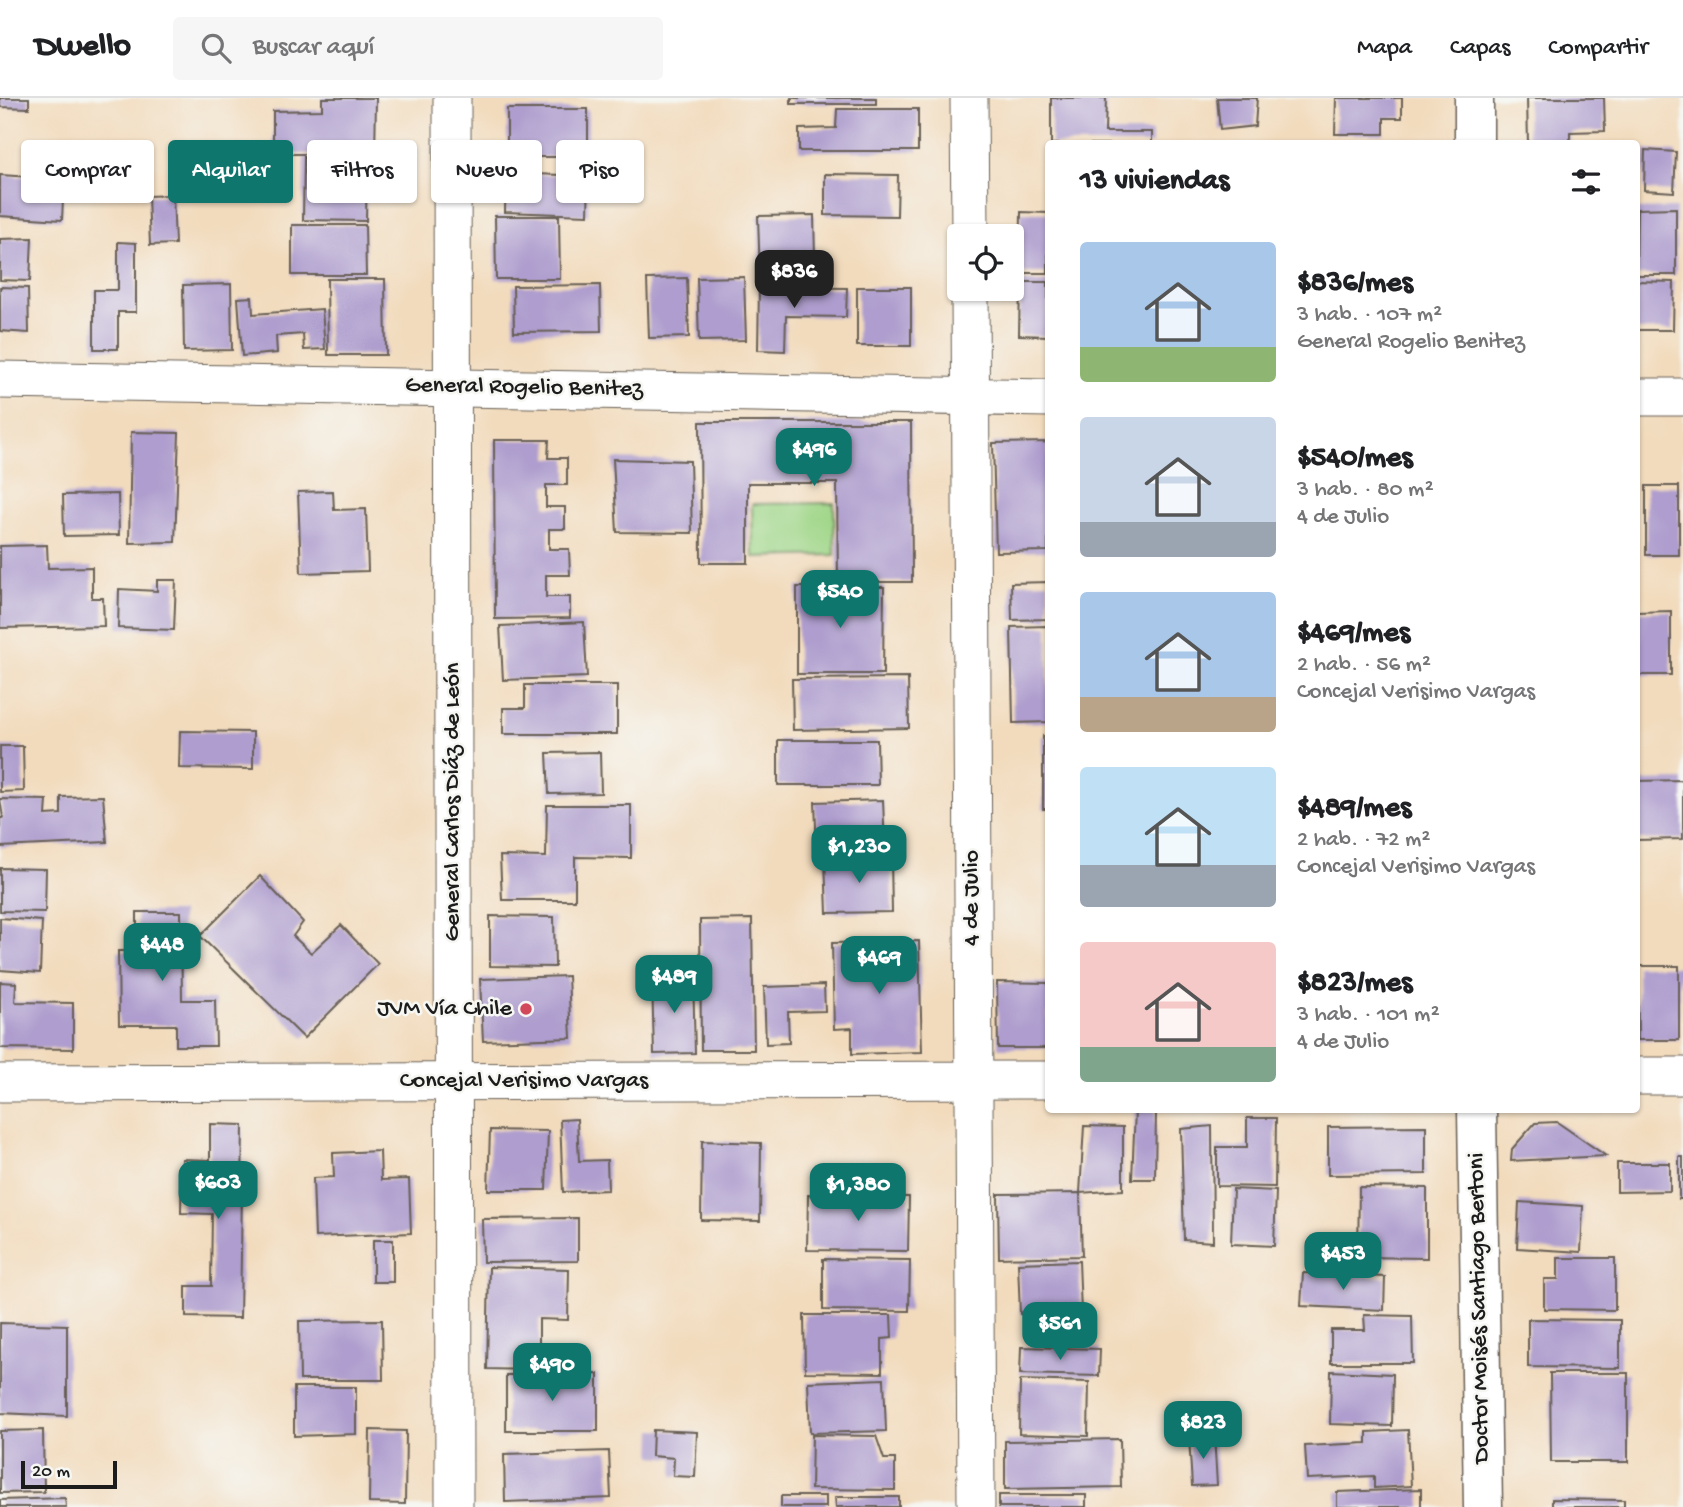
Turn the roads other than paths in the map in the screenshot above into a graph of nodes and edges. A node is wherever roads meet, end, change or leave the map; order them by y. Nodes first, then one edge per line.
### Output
1 (452, 98) edge
2 (969, 98) edge
3 (1474, 98) edge
4 (1474, 140) edge
5 (970, 224) edge
6 (970, 301) edge
7 (0, 380) edge
8 (452, 386) junction
9 (1640, 397) edge
10 (1683, 397) edge
11 (971, 398) junction
12 (1045, 398) edge
13 (1640, 1076) edge
14 (1683, 1076) edge
15 (973, 1080) junction
16 (1045, 1080) edge
17 (454, 1081) junction
18 (0, 1083) edge
19 (1477, 1113) edge
20 (454, 1507) edge
21 (976, 1507) edge
22 (1483, 1507) edge

1 - 8 street, General Carlos Diáz de León
2 - 5 street
3 - 4 street
6 - 11 street, 4 de Julio
7 - 8 street, General Rogelio Benitez
8 - 11 street, General Rogelio Benitez
8 - 17 street, General Carlos Diáz de León
9 - 10 street
11 - 12 street, General Rogelio Benitez
11 - 15 street, 4 de Julio
13 - 14 street
15 - 16 street, Concejal Verisimo Vargas
15 - 17 street, Concejal Verisimo Vargas
15 - 21 street, 4 de Julio
17 - 18 street, Concejal Verisimo Vargas
17 - 20 street, General Carlos Diáz de León
19 - 22 street, Doctor Moisés Santiago Bertoni

